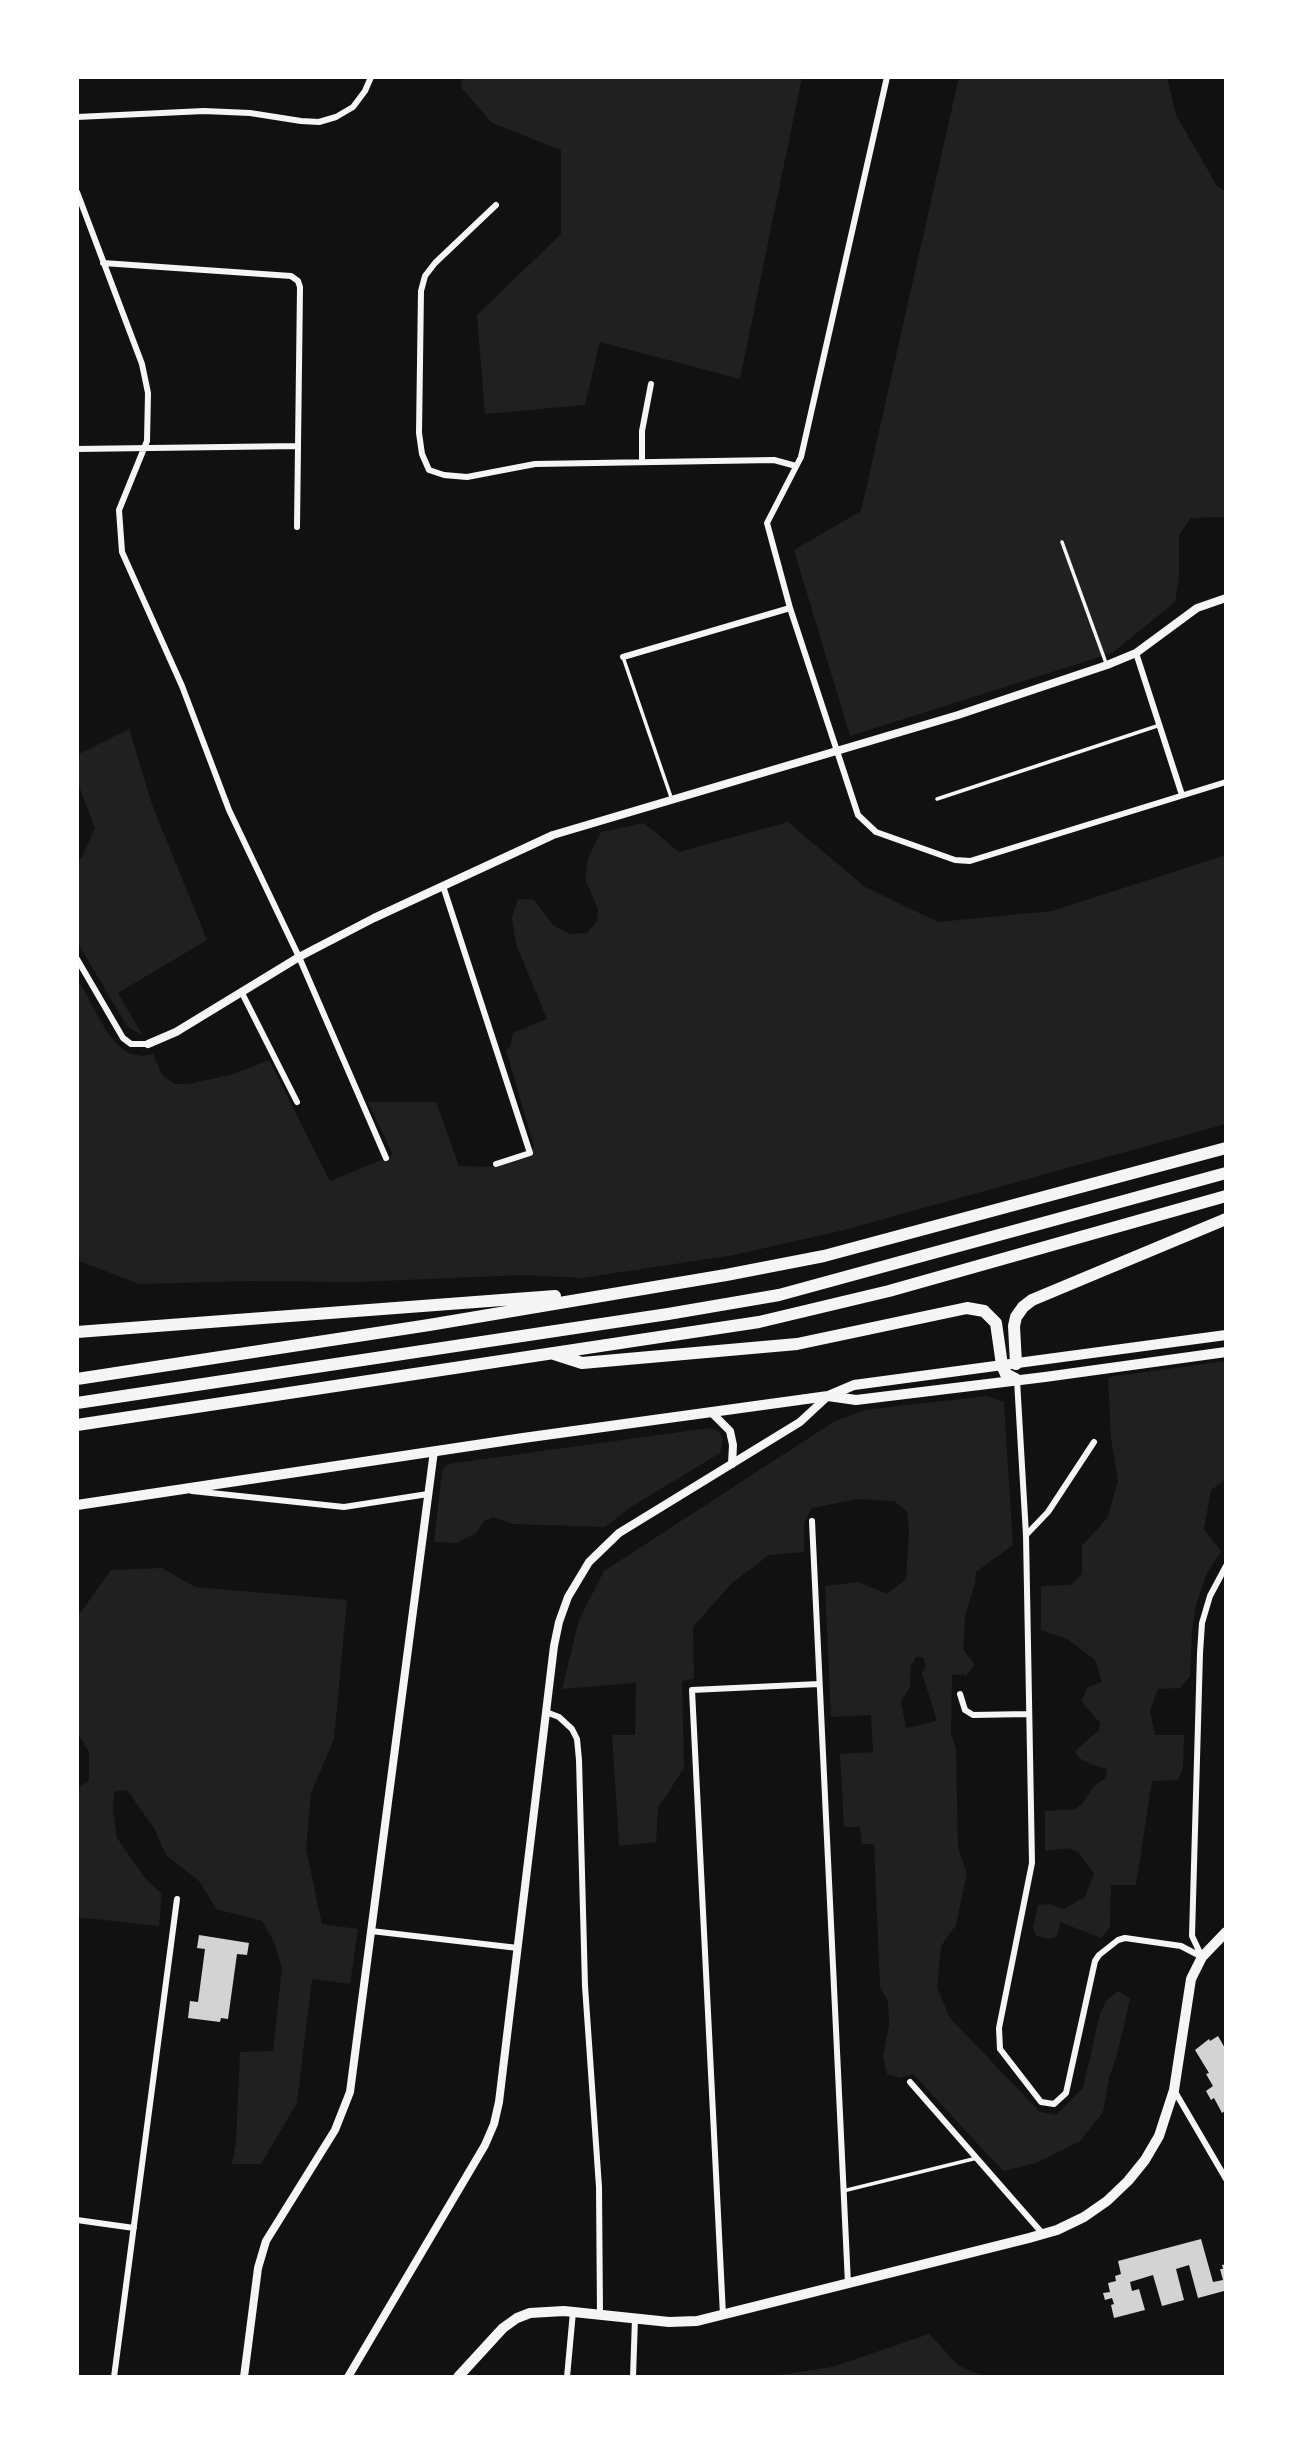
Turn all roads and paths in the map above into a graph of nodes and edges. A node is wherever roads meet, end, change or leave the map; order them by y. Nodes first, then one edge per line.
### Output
1 (371, 77) edge
2 (887, 77) edge
3 (77, 117) edge
4 (77, 192) edge
5 (496, 205) dead end
6 (103, 263) junction
7 (651, 384) dead end
8 (298, 446) junction
9 (77, 449) edge
10 (145, 449) junction
11 (642, 462) junction
12 (796, 466) junction
13 (297, 527) dead end
14 (1062, 542) dead end
15 (1226, 598) edge
16 (790, 608) junction
17 (1136, 653) junction
18 (623, 657) joint
19 (1107, 665) junction
20 (1160, 725) junction
21 (836, 751) junction
22 (1226, 782) edge
23 (1182, 795) junction
24 (937, 799) dead end
25 (672, 801) junction
26 (443, 886) junction
27 (299, 957) junction
28 (77, 958) edge
29 (242, 993) junction
30 (148, 1044) joint
31 (297, 1102) dead end
32 (1226, 1148) edge
33 (386, 1158) dead end
34 (496, 1164) dead end
35 (1226, 1173) edge
36 (1226, 1196) edge
37 (1226, 1219) edge
38 (622, 1292) junction
39 (77, 1332) edge
40 (1226, 1335) edge
41 (551, 1352) junction
42 (1226, 1352) edge
43 (1016, 1364) junction
44 (1002, 1365) junction
45 (77, 1379) edge
46 (1017, 1380) junction
47 (828, 1396) junction
48 (77, 1403) edge
49 (711, 1412) junction
50 (77, 1425) edge
51 (1094, 1442) dead end
52 (434, 1451) junction
53 (732, 1464) junction
54 (179, 1490) junction
55 (428, 1494) junction
56 (77, 1505) edge
57 (811, 1521) dead end
58 (1026, 1535) junction
59 (1226, 1566) edge
60 (819, 1684) junction
61 (960, 1693) dead end
62 (546, 1712) junction
63 (1028, 1714) junction
64 (177, 1899) dead end
65 (371, 1931) junction
66 (1226, 1932) edge
67 (517, 1948) junction
68 (1202, 1957) junction
69 (910, 2082) dead end
70 (1174, 2090) junction
71 (976, 2158) junction
72 (1226, 2179) edge
73 (844, 2192) junction
74 (77, 2220) edge
75 (134, 2228) junction
76 (1043, 2234) junction
77 (848, 2284) junction
78 (573, 2312) junction
79 (600, 2315) junction
80 (723, 2315) junction
81 (635, 2318) junction
82 (114, 2377) edge
83 (244, 2377) edge
84 (348, 2377) edge
85 (458, 2377) edge
86 (567, 2377) edge
87 (633, 2377) edge

1 - 3 street
2 - 12 street
4 - 6 street
5 - 11 street
6 - 8 street
6 - 10 street
7 - 11 street
8 - 10 street
8 - 13 street
9 - 10 street
10 - 27 street
11 - 12 street
12 - 16 street
14 - 19 lane
15 - 17 street
16 - 18 street
16 - 21 street
17 - 19 street
17 - 20 street
18 - 25 lane
19 - 21 street
20 - 23 street
20 - 24 lane
21 - 23 street
21 - 25 street
22 - 23 street
25 - 26 street
26 - 27 street
26 - 34 street
27 - 29 street
27 - 33 street
28 - 30 street
29 - 30 street
29 - 31 street
32 - 38 highway
35 - 48 highway
36 - 41 highway
37 - 43 highway
38 - 39 highway
38 - 45 highway
40 - 43 main road
41 - 44 highway
41 - 50 highway
42 - 46 main road
43 - 44 main road
43 - 46 main road
44 - 46 highway
44 - 47 main road
46 - 47 main road
46 - 58 street
47 - 49 main road
47 - 53 street
49 - 52 main road
49 - 53 street
51 - 58 street
52 - 54 main road
52 - 55 street
53 - 62 street
54 - 55 street
54 - 56 main road
55 - 65 street
57 - 60 street
58 - 63 street
59 - 68 street
60 - 73 street
60 - 80 street
61 - 63 street
62 - 67 street
62 - 79 street
63 - 68 street
64 - 75 street
65 - 67 street
65 - 83 street
66 - 68 main road
67 - 84 street
68 - 70 main road
69 - 71 street
70 - 72 street
70 - 76 main road
71 - 73 lane
71 - 76 street
73 - 77 street
74 - 75 street
75 - 82 street
76 - 77 main road
77 - 80 main road
78 - 79 main road
78 - 85 main road
78 - 86 street
79 - 81 main road
80 - 81 main road
81 - 87 street

